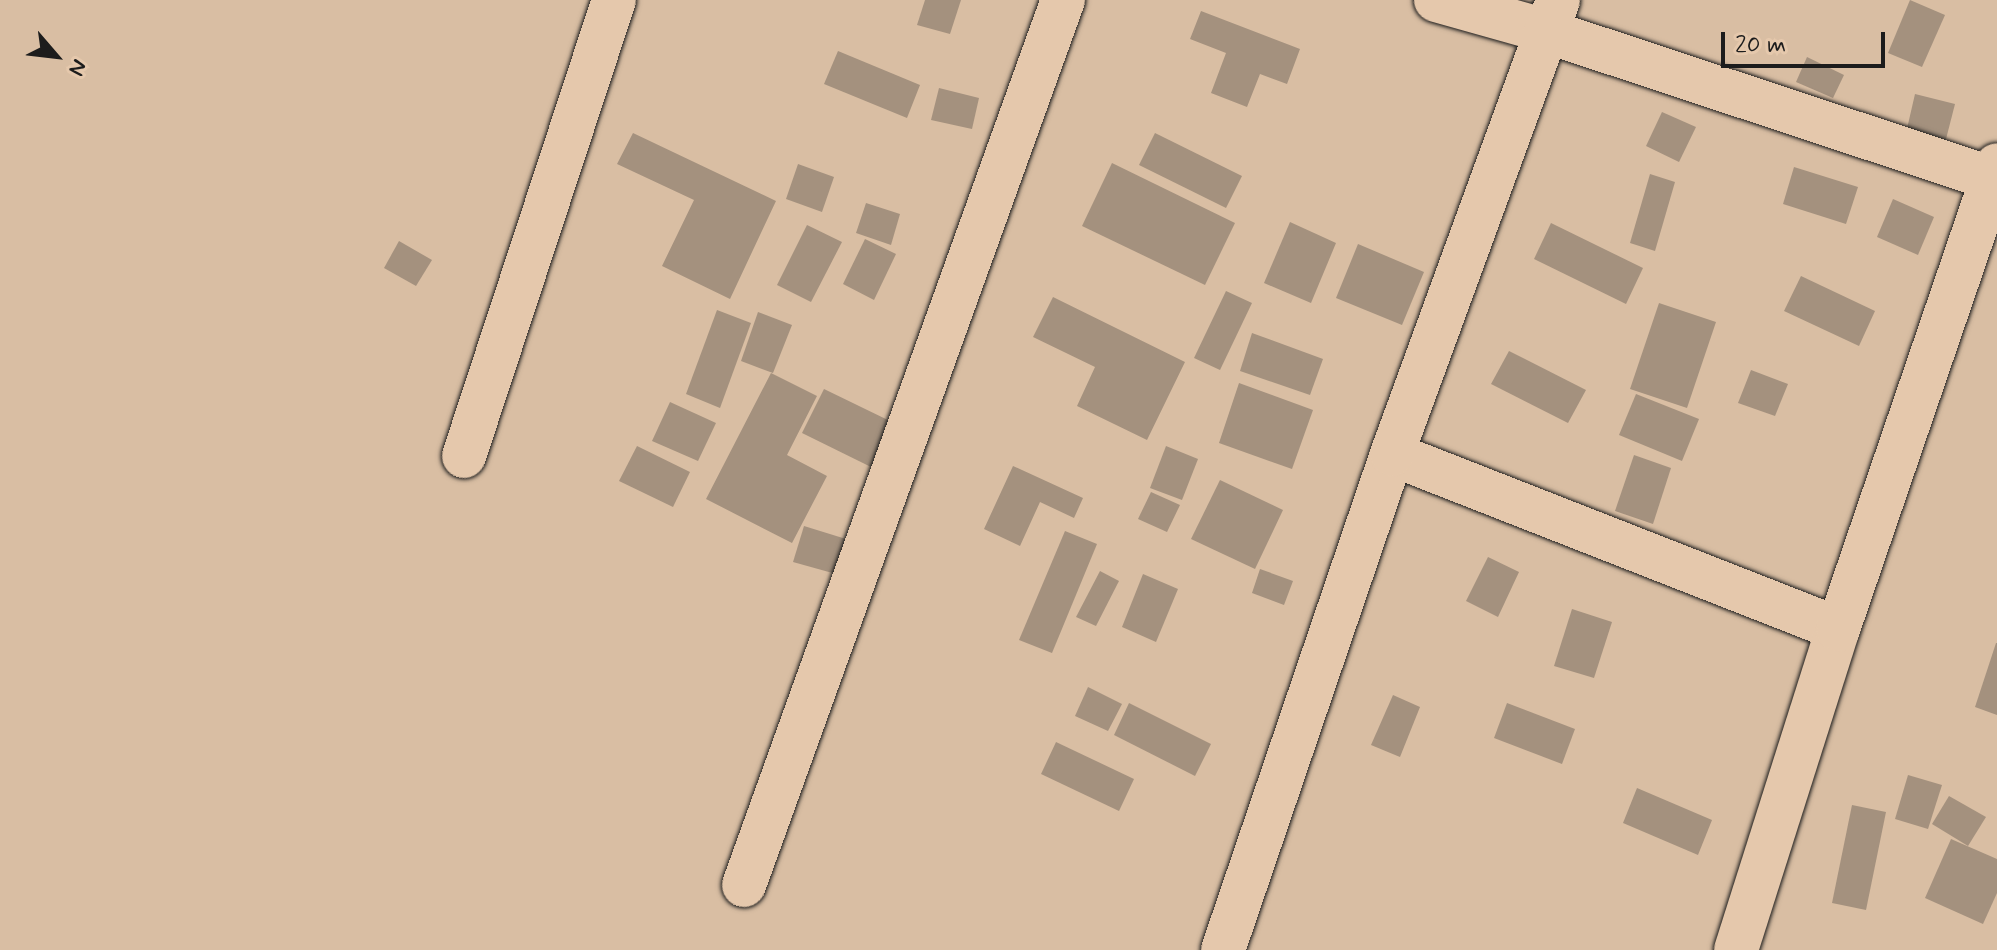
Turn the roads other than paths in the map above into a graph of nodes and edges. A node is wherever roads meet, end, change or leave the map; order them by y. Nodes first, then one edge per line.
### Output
1 (614, 0) edge
2 (1063, 0) edge
3 (1436, 0) edge
4 (1552, 16) edge
5 (1995, 174) edge
6 (1392, 454) junction
7 (464, 456) dead end
8 (1838, 629) junction
9 (744, 885) dead end
10 (1223, 950) edge
11 (1736, 950) edge

1 - 7 street
2 - 9 street
3 - 4 street
4 - 5 street
4 - 6 street
5 - 8 street
6 - 8 street
6 - 10 street
8 - 11 street

